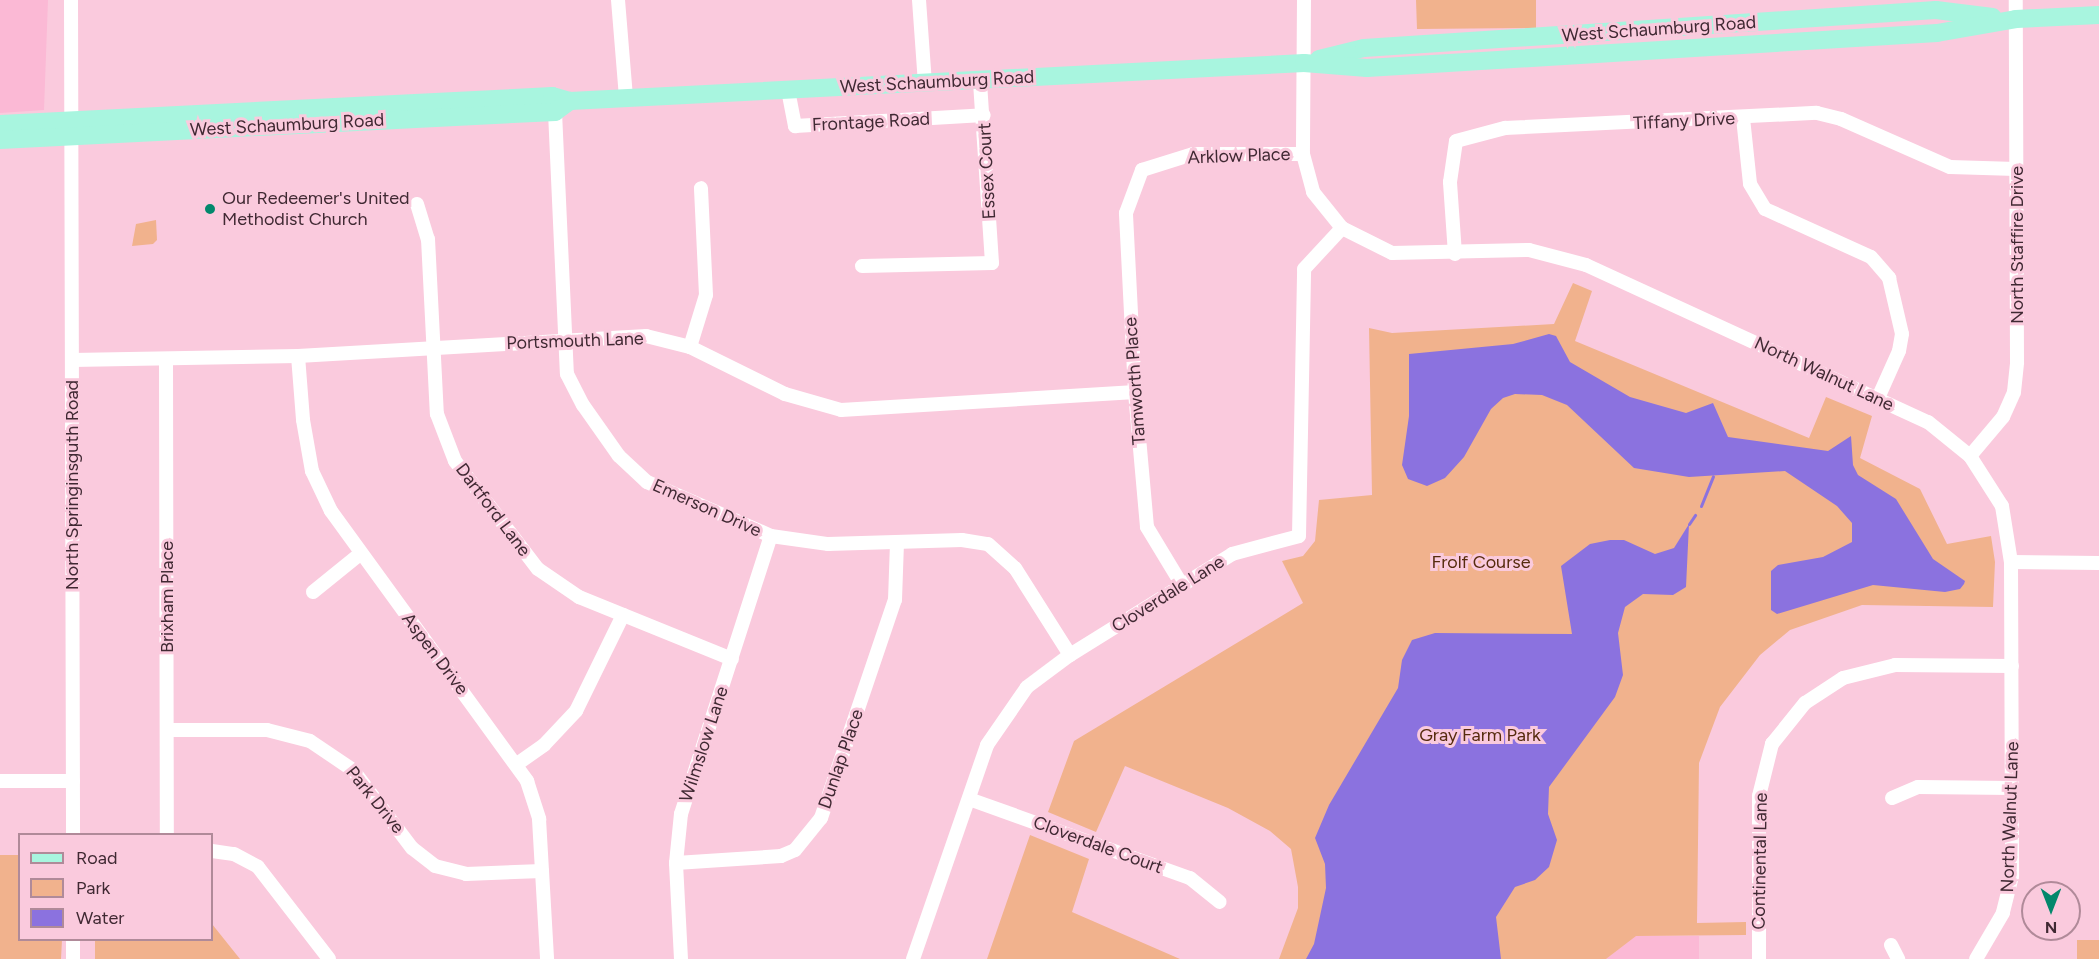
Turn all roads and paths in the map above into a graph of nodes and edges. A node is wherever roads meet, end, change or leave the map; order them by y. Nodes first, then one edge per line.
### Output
1 (71, 0) edge
2 (618, 0) edge
3 (919, 0) edge
4 (1304, 0) edge
5 (2016, 0) edge
6 (2099, 15) edge
7 (2016, 19) junction
8 (1304, 63) junction
9 (980, 80) junction
10 (925, 83) junction
11 (788, 90) junction
12 (626, 98) junction
13 (562, 106) junction
14 (984, 115) junction
15 (1743, 118) junction
16 (0, 124) edge
17 (69, 128) junction
18 (0, 140) edge
19 (1303, 154) junction
20 (2016, 169) junction
21 (1142, 170) joint
22 (701, 188) dead end
23 (417, 204) dead end
24 (1342, 228) junction
25 (1455, 254) junction
26 (862, 266) dead end
27 (567, 339) junction
28 (690, 347) junction
29 (433, 348) junction
30 (298, 356) junction
31 (72, 360) junction
32 (166, 360) junction
33 (1135, 392) junction
34 (1878, 398) junction
35 (1971, 456) junction
36 (771, 536) junction
37 (897, 544) junction
38 (360, 554) junction
39 (2011, 562) junction
40 (2099, 563) edge
41 (1182, 585) junction
42 (313, 592) dead end
43 (623, 615) junction
44 (1070, 655) junction
45 (732, 659) junction
46 (2012, 666) junction
47 (167, 730) junction
48 (517, 764) junction
49 (0, 781) edge
50 (73, 781) junction
51 (2012, 788) junction
52 (1892, 798) dead end
53 (969, 800) junction
54 (73, 833) edge
55 (166, 833) edge
56 (213, 850) edge
57 (676, 863) junction
58 (542, 871) junction
59 (1220, 902) dead end
60 (73, 941) edge
61 (1891, 945) dead end
62 (73, 959) edge
63 (328, 959) edge
64 (547, 959) edge
65 (681, 959) edge
66 (913, 959) edge
67 (1759, 959) edge
68 (1898, 959) edge
69 (1976, 959) edge

1 - 17 street, North Springinsguth Road
2 - 12 street
3 - 10 street
4 - 8 street, North Walnut Lane
5 - 7 street, North Staffire Drive
6 - 7 main road, West Schaumburg Road
7 - 8 main road, West Schaumburg Road
7 - 20 street, North Staffire Drive
8 - 9 main road, West Schaumburg Road
8 - 19 street, North Walnut Lane
9 - 10 main road, West Schaumburg Road
9 - 14 street, Essex Court
10 - 11 main road, West Schaumburg Road
11 - 12 main road, West Schaumburg Road
11 - 14 street, Frontage Road
12 - 13 main road, West Schaumburg Road
13 - 17 main road, West Schaumburg Road
13 - 27 street, Emerson Drive
14 - 26 street, Essex Court
15 - 20 street, Tiffany Drive
15 - 25 street, Tiffany Drive
15 - 34 street
16 - 17 main road, West Schaumburg Road
17 - 18 main road, West Schaumburg Road
17 - 31 street, North Springinsguth Road
19 - 21 street, Arklow Place
19 - 24 street, North Walnut Lane
20 - 35 street, North Staffire Drive
21 - 33 street, Tamworth Place
22 - 28 street
23 - 29 street, Dartford Lane
24 - 25 street, North Walnut Lane
24 - 41 street, Cloverdale Lane
25 - 34 street, North Walnut Lane
27 - 28 street, Portsmouth Lane
27 - 29 street, Portsmouth Lane
27 - 36 street, Emerson Drive
28 - 33 street, Portsmouth Lane
29 - 30 street, Portsmouth Lane
29 - 43 street, Dartford Lane
30 - 32 street, Portsmouth Lane
30 - 38 street, Aspen Drive
31 - 32 street, Portsmouth Lane
31 - 50 street, North Springinsguth Road
32 - 47 street, Brixham Place
33 - 41 street, Tamworth Place
34 - 35 street, North Walnut Lane
35 - 39 street, North Walnut Lane
36 - 37 street, Emerson Drive
36 - 45 street, Wilmslow Lane
37 - 44 street, Emerson Drive
37 - 57 street, Dunlap Place
38 - 42 street
38 - 48 street, Aspen Drive
39 - 40 street
39 - 46 street, North Walnut Lane
41 - 44 street, Cloverdale Lane
43 - 45 street, Dartford Lane
43 - 48 street
44 - 53 street, Cloverdale Lane
45 - 57 street, Wilmslow Lane
46 - 51 street, North Walnut Lane
46 - 67 street, Continental Lane
47 - 55 street, Brixham Place
47 - 58 street, Park Drive
48 - 58 street, Aspen Drive
49 - 50 street
50 - 54 street, North Springinsguth Road
51 - 52 street
51 - 69 street, North Walnut Lane
53 - 59 street, Cloverdale Court
53 - 66 street, Cloverdale Lane
56 - 63 street
57 - 65 street, Wilmslow Lane
58 - 64 street, Aspen Drive
60 - 62 street
61 - 68 street

